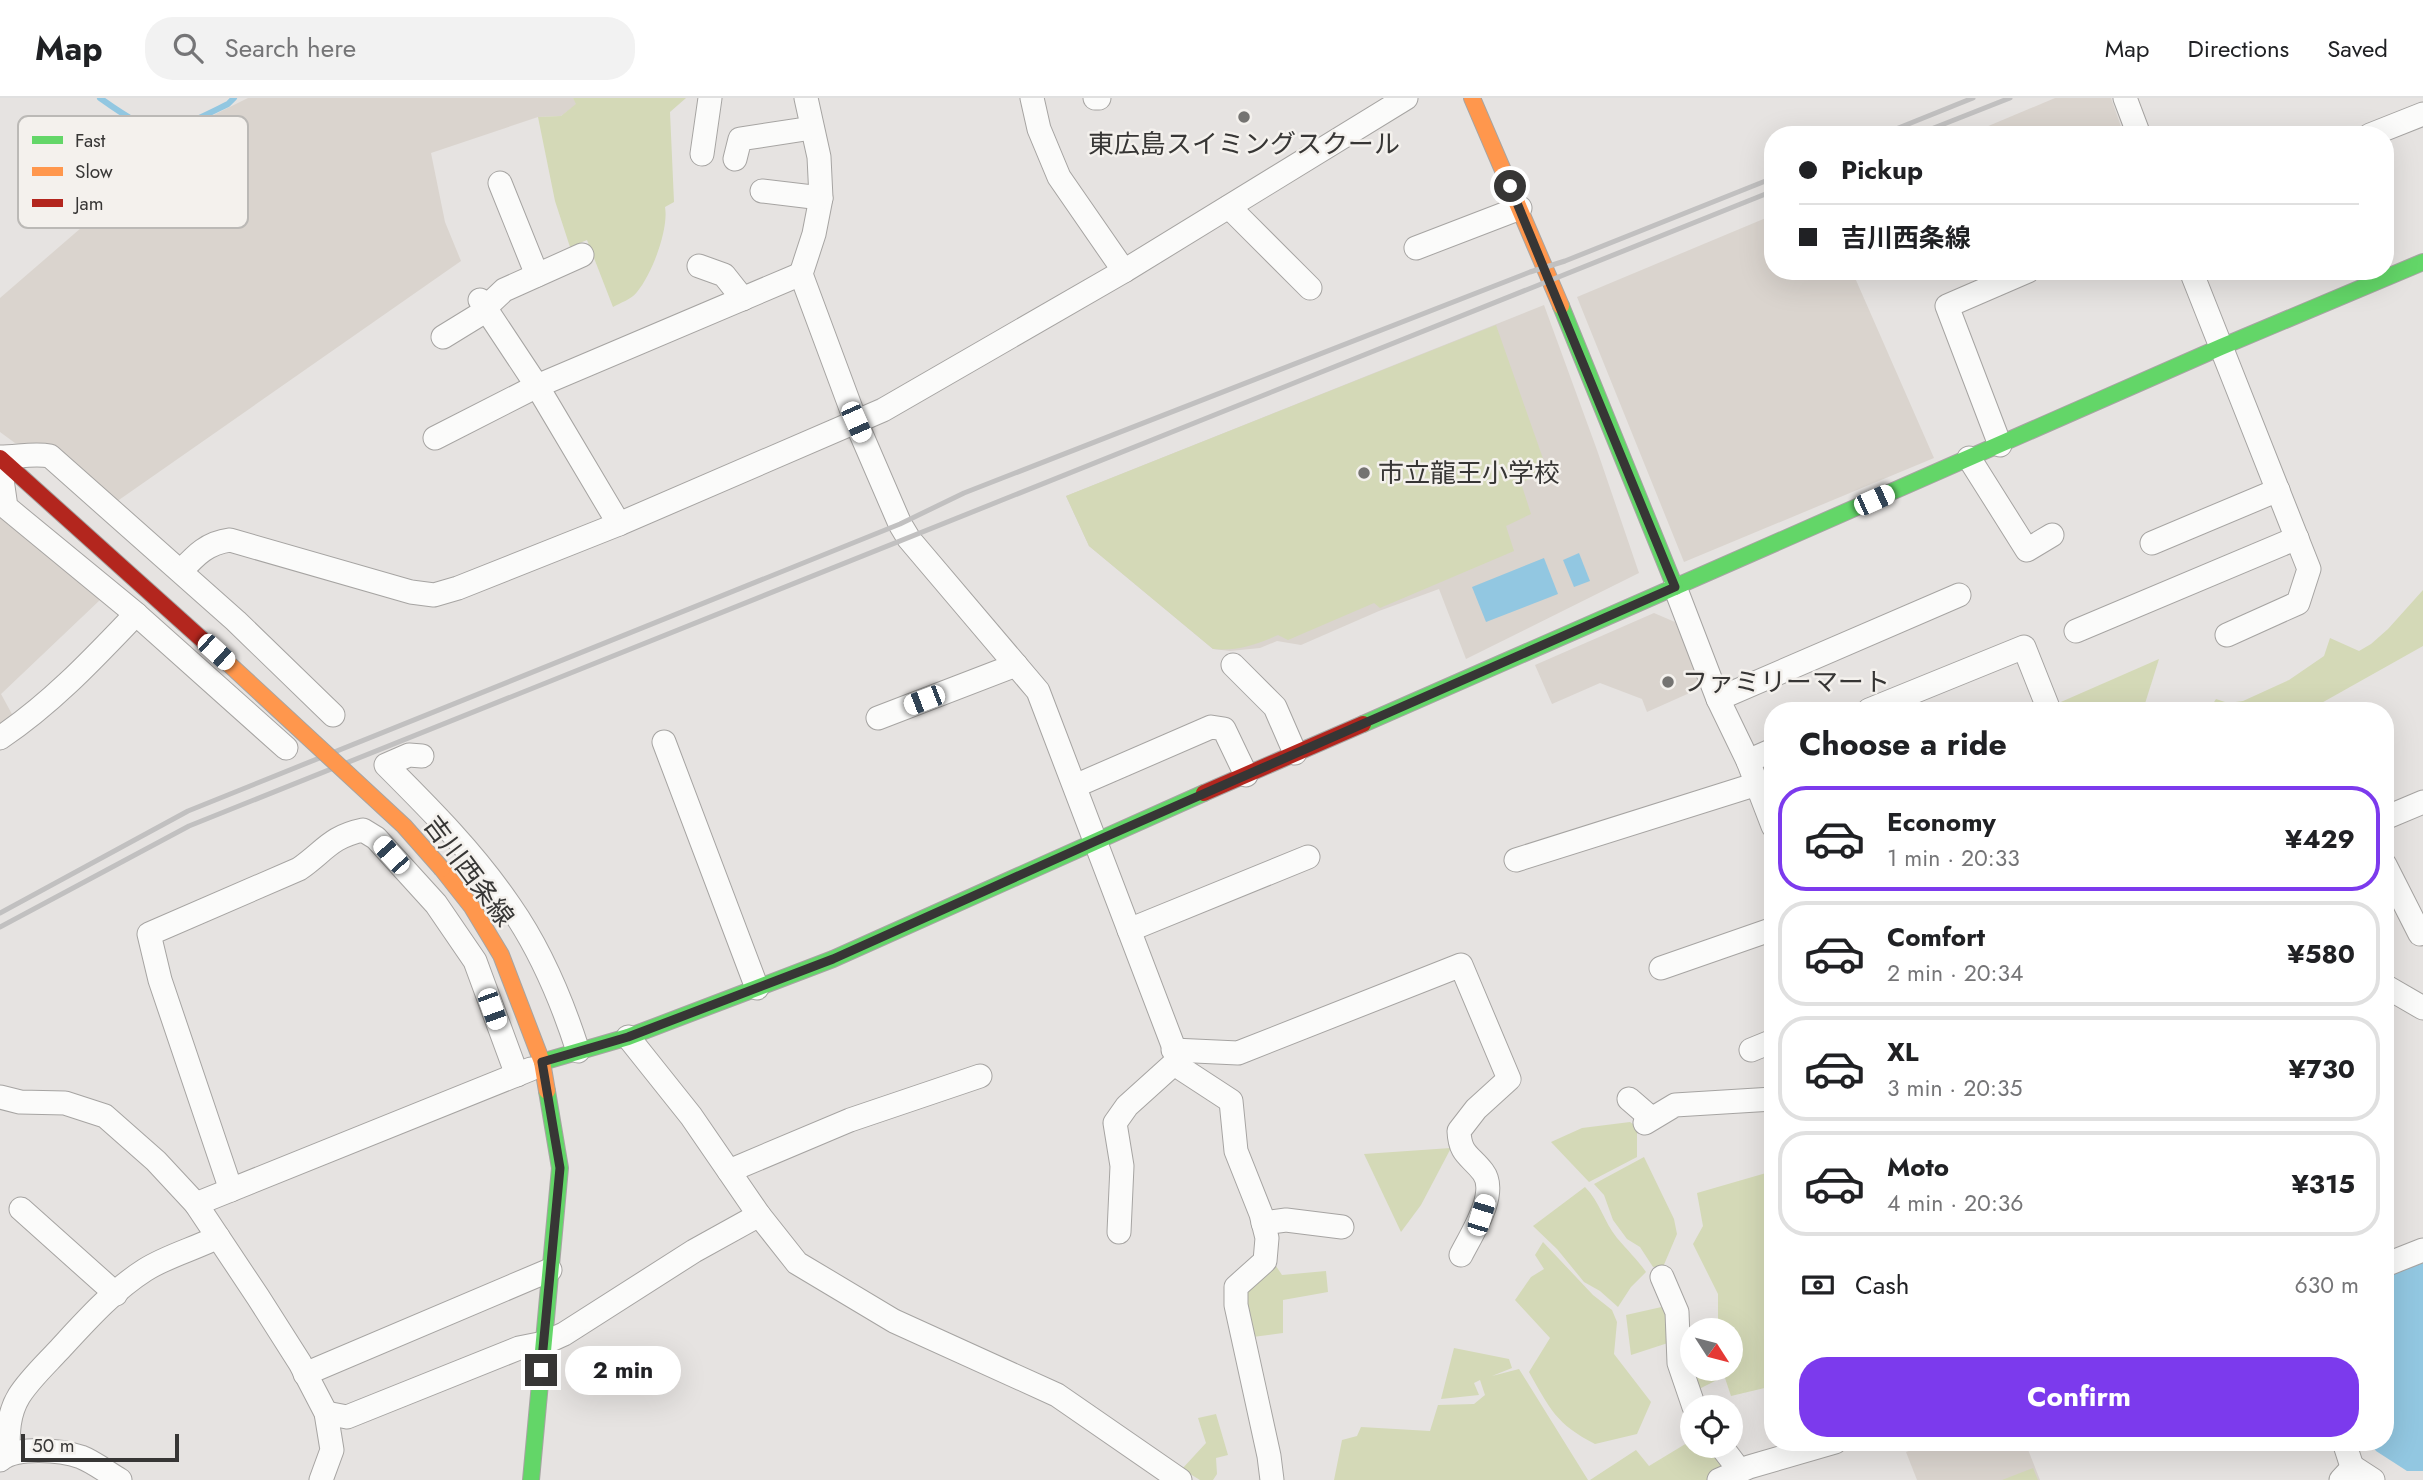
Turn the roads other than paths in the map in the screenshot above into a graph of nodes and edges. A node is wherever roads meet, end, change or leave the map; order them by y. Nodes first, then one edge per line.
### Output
1 (710, 98) edge
2 (806, 98) edge
3 (1032, 98) edge
4 (1406, 98) edge
5 (1472, 98) edge
6 (2124, 98) edge
7 (2423, 114) edge
8 (2135, 126) edge
9 (2393, 126) edge
10 (812, 128) junction
11 (702, 154) dead end
12 (735, 159) dead end
13 (500, 183) dead end
14 (762, 191) dead end
15 (821, 198) junction
16 (1229, 207) junction
17 (1520, 208) junction
18 (1416, 248) dead end
19 (582, 255) dead end
20 (2423, 262) edge
21 (699, 266) dead end
22 (1124, 271) junction
23 (801, 274) junction
24 (2394, 274) edge
25 (537, 275) junction
26 (2007, 280) edge
27 (2195, 280) edge
28 (2380, 280) edge
29 (1310, 288) dead end
30 (743, 299) junction
31 (484, 306) junction
32 (443, 337) dead end
33 (2221, 347) junction
34 (537, 386) junction
35 (856, 422) junction
36 (435, 438) dead end
37 (2000, 445) junction
38 (0, 458) edge
39 (1969, 458) junction
40 (0, 466) edge
41 (2278, 490) junction
42 (619, 524) junction
43 (2052, 535) dead end
44 (2297, 538) junction
45 (2152, 543) dead end
46 (181, 570) junction
47 (1675, 587) junction
48 (1959, 595) dead end
49 (136, 614) junction
50 (2076, 631) dead end
51 (2227, 635) dead end
52 (1016, 665) junction
53 (1233, 665) dead end
54 (287, 670) junction
55 (1717, 699) junction
56 (1889, 702) edge
57 (2046, 702) edge
58 (247, 713) junction
59 (333, 715) dead end
60 (878, 718) dead end
61 (0, 738) edge
62 (664, 742) dead end
63 (286, 748) dead end
64 (1295, 753) junction
65 (1764, 754) edge
66 (422, 756) dead end
67 (1748, 761) junction
68 (1247, 775) junction
69 (1757, 784) junction
70 (1075, 786) junction
71 (411, 790) junction
72 (1764, 802) edge
73 (2423, 802) edge
74 (2394, 814) edge
75 (370, 834) junction
76 (1096, 841) junction
77 (1308, 857) dead end
78 (1516, 860) dead end
79 (2394, 883) edge
80 (1129, 930) junction
81 (1764, 932) edge
82 (2423, 933) edge
83 (1661, 968) dead end
84 (757, 988) junction
85 (2394, 991) edge
86 (2423, 1008) edge
87 (628, 1037) junction
88 (578, 1051) junction
89 (1176, 1055) junction
90 (542, 1062) junction
91 (517, 1075) junction
92 (981, 1076) dead end
93 (0, 1097) edge
94 (1629, 1099) dead end
95 (1764, 1100) edge
96 (729, 1171) junction
97 (232, 1190) junction
98 (196, 1204) junction
99 (21, 1209) dead end
100 (759, 1215) junction
101 (1263, 1223) junction
102 (1342, 1227) dead end
103 (1119, 1233) dead end
104 (218, 1237) junction
105 (2423, 1250) edge
106 (1461, 1255) dead end
107 (2394, 1261) edge
108 (550, 1270) junction
109 (1662, 1278) dead end
110 (116, 1294) junction
111 (544, 1343) junction
112 (305, 1374) junction
113 (1690, 1395) edge
114 (326, 1413) junction
115 (1809, 1451) edge
116 (2346, 1451) edge
117 (4, 1456) edge
118 (1730, 1458) edge
119 (1742, 1474) edge
120 (2350, 1476) edge
121 (120, 1480) edge
122 (321, 1480) edge
123 (531, 1480) edge
124 (1180, 1480) edge
125 (1272, 1480) edge
126 (2372, 1480) edge

1 - 11 street
2 - 10 street
3 - 22 street
4 - 16 street
5 - 17 street
6 - 8 street
7 - 9 street
10 - 12 street
10 - 15 street
13 - 25 street
14 - 15 street
15 - 23 street
16 - 22 street
16 - 29 street
17 - 18 street
17 - 47 street
19 - 25 street
20 - 24 street
21 - 30 street
22 - 35 street
23 - 30 street
23 - 35 street
25 - 31 street
26 - 37 street
27 - 33 street
28 - 33 street
30 - 34 street
31 - 32 street
31 - 34 street
33 - 37 street
33 - 41 street
34 - 36 street
34 - 42 street
35 - 42 street
35 - 52 street
37 - 39 street
38 - 46 street
38 - 90 street, 吉川西条線, bridge
39 - 43 street
39 - 47 street
40 - 49 street
41 - 44 street
41 - 45 street
42 - 46 street
44 - 50 street
44 - 51 street
46 - 54 street
47 - 55 street
47 - 64 street
48 - 55 street
49 - 58 street
49 - 61 street
52 - 60 street
52 - 70 street
53 - 64 street
54 - 58 street
54 - 59 street
55 - 67 street
56 - 57 street
58 - 63 street
62 - 84 street
64 - 68 street
65 - 67 street
66 - 71 street
67 - 69 street
68 - 70 street
68 - 76 street
69 - 72 street
69 - 78 street
70 - 76 street
71 - 75 street
71 - 88 street
73 - 74 street
75 - 91 street
75 - 97 street
76 - 80 street
76 - 84 street
77 - 80 street
79 - 82 street
80 - 89 street
81 - 83 street
84 - 87 street
85 - 86 street
87 - 88 street
87 - 96 street
88 - 90 street
89 - 101 street
89 - 103 street
89 - 106 street
90 - 91 street
90 - 108 street, 吉川西条線
91 - 97 street
92 - 96 street
93 - 98 street
94 - 95 street
96 - 100 street
97 - 98 street
98 - 104 street
99 - 110 street
100 - 111 street
100 - 124 street
101 - 102 street
101 - 125 street
104 - 110 street
104 - 112 street
105 - 107 street
108 - 111 street, 吉川西条線
108 - 112 street
109 - 113 street
110 - 117 street
111 - 114 street
111 - 123 street, 吉川西条線
112 - 114 street
114 - 122 street
115 - 119 street
116 - 120 street
117 - 121 street
118 - 119 street
120 - 126 street

